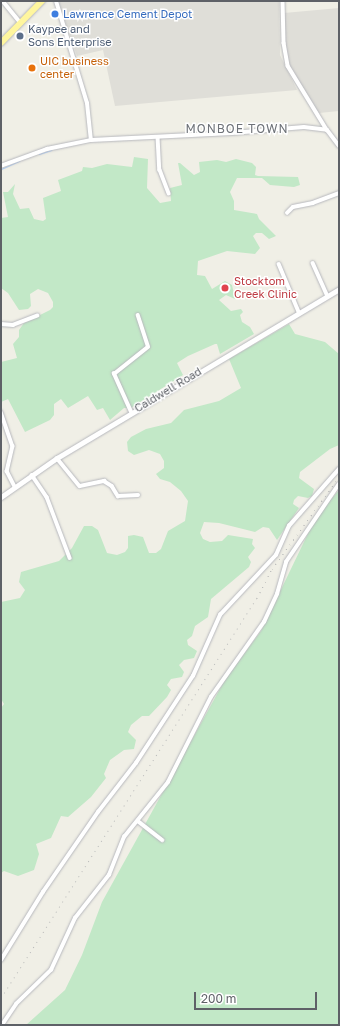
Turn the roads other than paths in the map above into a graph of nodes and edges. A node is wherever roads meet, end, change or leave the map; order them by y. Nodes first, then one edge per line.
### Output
1 (3, 1) edge
2 (42, 1) edge
3 (56, 1) edge
4 (283, 1) edge
5 (20, 23) junction
6 (1, 43) edge
7 (327, 130) junction
8 (158, 137) junction
9 (92, 140) junction
10 (339, 146) edge
11 (1, 166) edge
12 (169, 193) dead end
13 (339, 193) edge
14 (287, 214) dead end
15 (313, 263) dead end
16 (279, 264) dead end
17 (339, 289) edge
18 (327, 295) junction
19 (299, 312) junction
20 (37, 316) dead end
21 (138, 316) dead end
22 (1, 324) edge
23 (1, 412) edge
24 (132, 412) junction
25 (57, 458) junction
26 (339, 469) edge
27 (32, 476) junction
28 (339, 484) edge
29 (15, 487) junction
30 (138, 495) dead end
31 (1, 497) edge
32 (70, 558) dead end
33 (138, 821) junction
34 (162, 840) dead end
35 (1, 960) edge
36 (2, 1025) edge

1 - 5 street
2 - 5 highway
3 - 9 street
4 - 7 street
5 - 6 highway
7 - 8 street
7 - 10 street
8 - 9 street
8 - 12 street
9 - 11 street
13 - 14 street
15 - 18 street
16 - 19 street
17 - 18 main road, Caldwell Road
18 - 19 main road, Caldwell Road
19 - 24 main road, Caldwell Road
20 - 22 street
21 - 24 street
23 - 29 street
24 - 25 main road, Caldwell Road
25 - 27 main road, Caldwell Road
25 - 30 street
26 - 35 street
27 - 29 main road, Caldwell Road
27 - 32 street
28 - 33 street
29 - 31 main road, Caldwell Road
33 - 34 street
33 - 36 street

